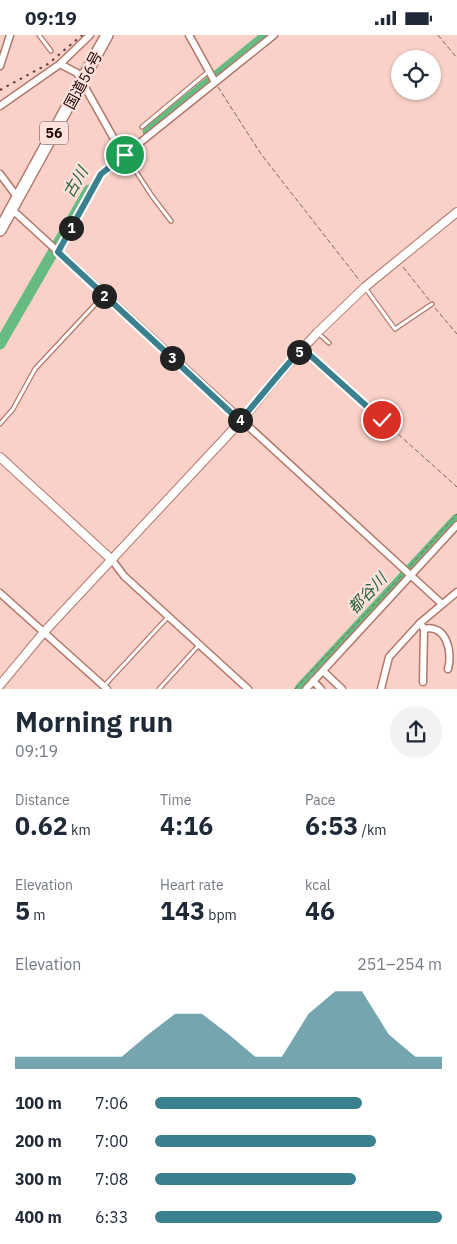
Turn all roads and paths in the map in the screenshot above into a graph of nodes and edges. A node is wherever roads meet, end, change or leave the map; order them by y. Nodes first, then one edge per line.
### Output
1 (10, 35) edge
2 (39, 35) edge
3 (90, 35) edge
4 (107, 35) edge
5 (189, 35) edge
6 (274, 35) edge
7 (438, 35) edge
8 (51, 51) dead end
9 (457, 58) edge
10 (60, 64) junction
11 (0, 66) edge
12 (212, 77) junction
13 (82, 82) junction
14 (0, 106) edge
15 (142, 127) dead end
16 (118, 146) dead end
17 (125, 155) junction
18 (0, 174) edge
19 (18, 198) junction
20 (11, 211) junction
21 (457, 212) edge
22 (171, 221) dead end
23 (0, 230) edge
24 (55, 249) junction
25 (398, 260) junction
26 (365, 287) junction
27 (104, 295) junction
28 (432, 304) junction
29 (317, 333) junction
30 (457, 334) edge
31 (329, 343) dead end
32 (302, 348) junction
33 (240, 421) junction
34 (0, 424) edge
35 (0, 457) edge
36 (457, 487) edge
37 (457, 514) edge
38 (457, 526) edge
39 (112, 560) junction
40 (407, 573) junction
41 (457, 592) edge
42 (0, 593) edge
43 (442, 604) junction
44 (169, 617) junction
45 (422, 626) junction
46 (44, 633) junction
47 (200, 645) junction
48 (450, 651) junction
49 (457, 656) edge
50 (448, 669) dead end
51 (323, 671) junction
52 (313, 681) junction
53 (423, 682) dead end
54 (0, 685) edge
55 (105, 687) edge
56 (159, 689) edge
57 (248, 689) edge
58 (295, 689) edge
59 (306, 689) edge
60 (321, 689) edge
61 (342, 689) edge
62 (381, 689) edge

1 - 11 street
2 - 8 lane
3 - 10 street
4 - 13 highway, 国道56号 / 56
5 - 12 street
6 - 12 street
7 - 9 path
10 - 13 street
10 - 14 street
12 - 15 lane
12 - 17 street
12 - 26 path
13 - 16 street
13 - 19 highway, 国道56号 / 56
17 - 22 lane
17 - 24 street
18 - 19 street
19 - 20 highway, 国道56号 / 56
20 - 23 highway, 国道56号 / 56
20 - 24 street
21 - 25 street
24 - 27 street
25 - 26 street
25 - 28 path
26 - 28 lane
26 - 29 street
27 - 33 street
27 - 34 lane
28 - 30 path
29 - 31 lane
29 - 32 street
32 - 33 street
32 - 36 path
33 - 39 street
33 - 40 street
35 - 39 street
37 - 40 path
38 - 40 street
39 - 44 street
39 - 46 street
40 - 43 street
40 - 51 street
40 - 58 path
41 - 43 street
42 - 46 street
43 - 45 street
44 - 47 street
44 - 55 lane
45 - 48 street
45 - 53 street
45 - 62 street
46 - 54 street
46 - 55 street
47 - 56 lane
47 - 57 street
48 - 49 street
48 - 50 street
51 - 52 street
51 - 61 street
52 - 59 street
52 - 60 street

